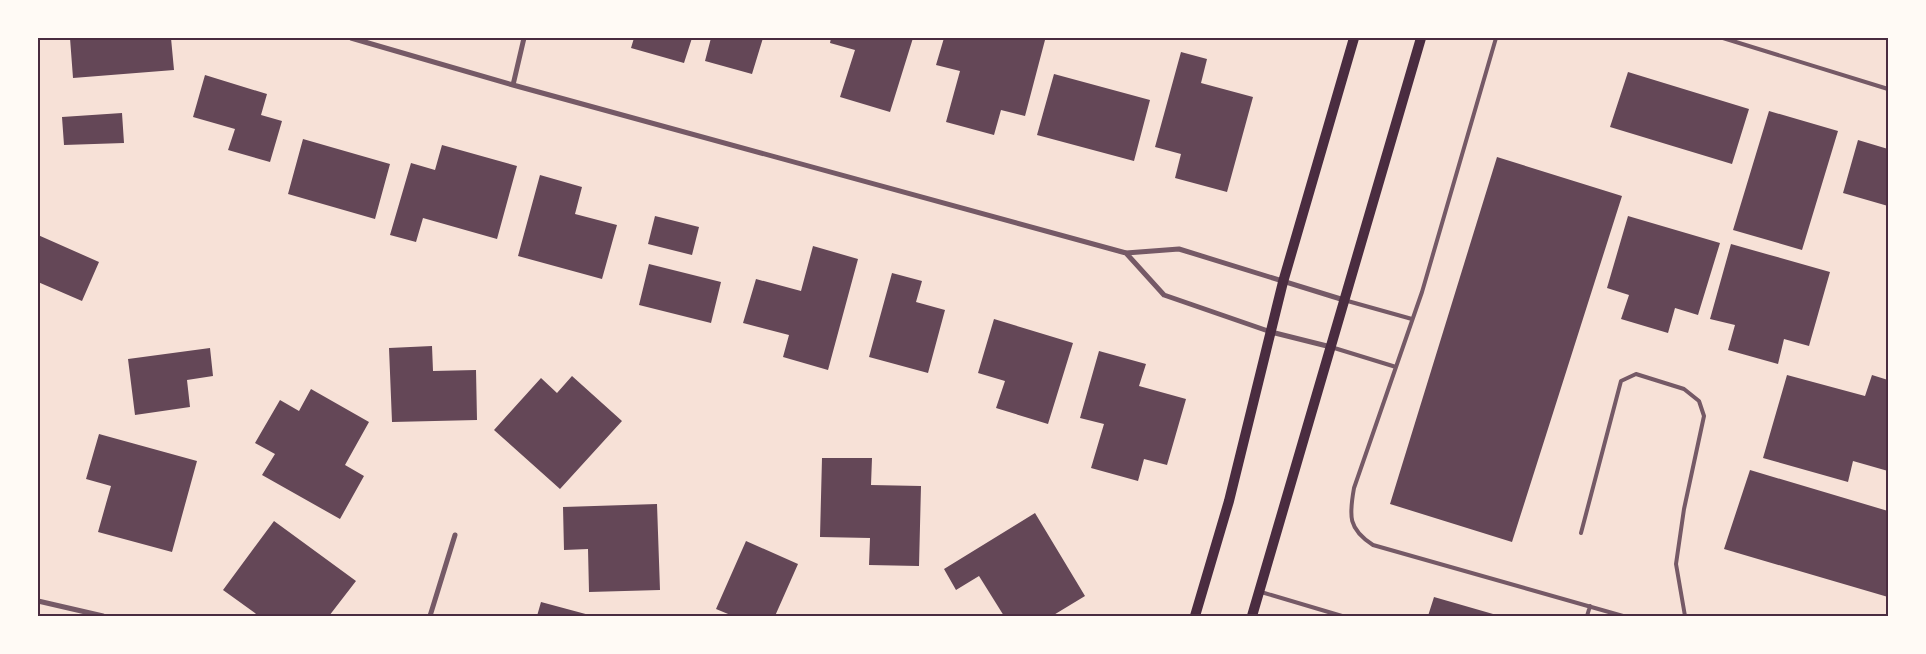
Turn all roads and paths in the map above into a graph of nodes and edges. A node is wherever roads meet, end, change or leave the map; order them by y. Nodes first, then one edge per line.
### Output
1 (350, 38) edge
2 (524, 38) edge
3 (1354, 38) edge
4 (1421, 38) edge
5 (1496, 38) edge
6 (1723, 38) edge
7 (513, 85) junction
8 (1888, 89) edge
9 (1126, 253) junction
10 (1283, 282) junction
11 (1344, 300) junction
12 (1412, 319) junction
13 (1271, 332) junction
14 (1331, 347) junction
15 (1396, 368) junction
16 (1581, 533) dead end
17 (455, 535) dead end
18 (1259, 591) junction
19 (38, 601) edge
20 (1590, 606) junction
21 (103, 616) edge
22 (430, 616) edge
23 (1195, 616) edge
24 (1252, 616) edge
25 (1342, 616) edge
26 (1587, 616) edge
27 (1623, 616) edge
28 (1685, 616) edge

1 - 7 street
2 - 7 street
3 - 10 main road
4 - 11 main road
5 - 12 lane
6 - 8 lane
7 - 9 street
9 - 10 street
9 - 13 street
10 - 11 street
10 - 13 main road
11 - 12 lane
11 - 14 main road
12 - 15 lane
13 - 14 street
13 - 23 main road
14 - 15 lane
14 - 18 main road
15 - 20 lane
16 - 28 lane
17 - 22 street
18 - 24 main road
18 - 25 lane
19 - 21 street
20 - 26 lane
20 - 27 lane

